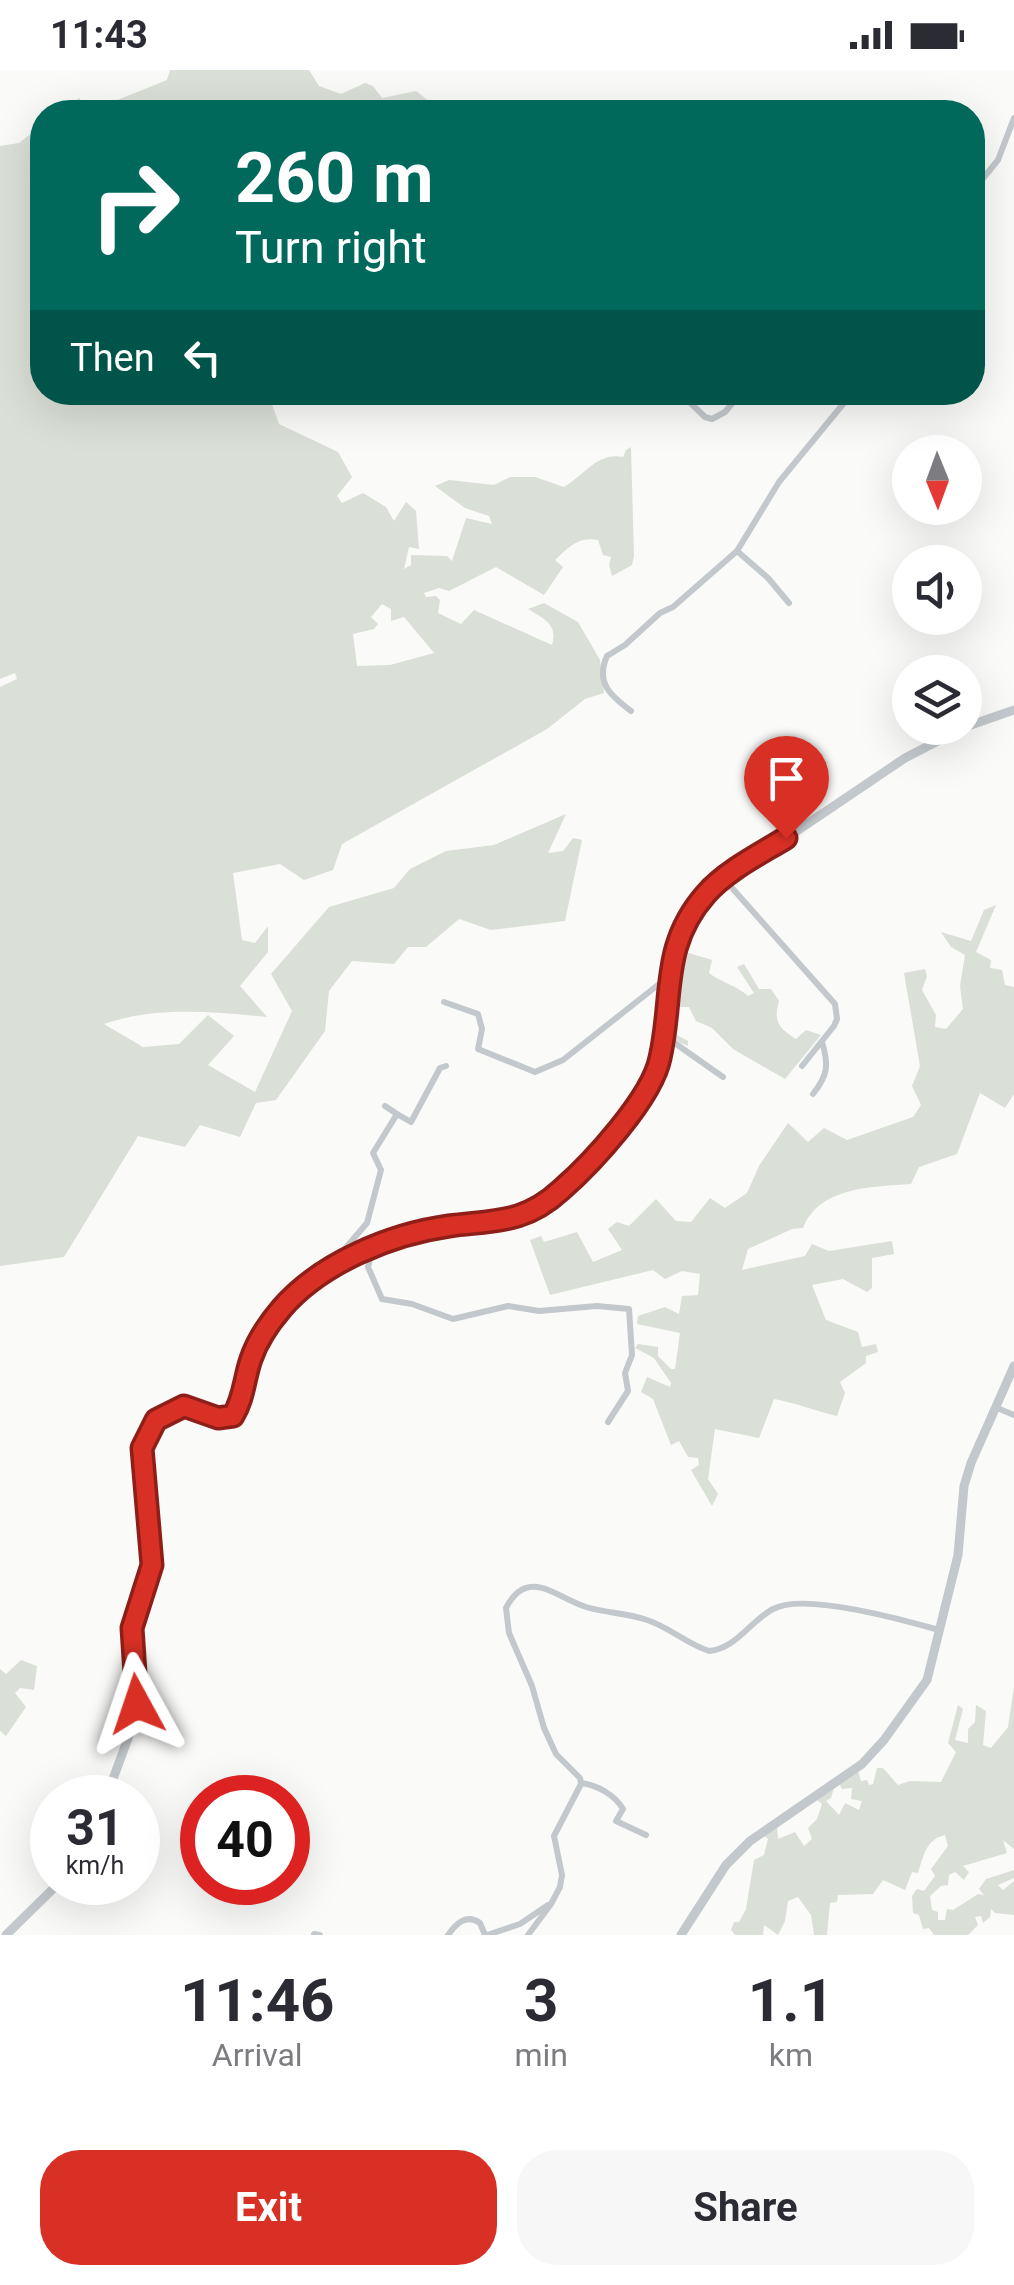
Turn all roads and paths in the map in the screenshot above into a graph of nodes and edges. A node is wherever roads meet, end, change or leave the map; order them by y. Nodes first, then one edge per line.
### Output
1 (1014, 118) edge
2 (985, 176) edge
3 (694, 405) edge
4 (731, 405) edge
5 (843, 405) edge
6 (737, 551) junction
7 (789, 603) dead end
8 (1014, 710) edge
9 (631, 711) dead end
10 (982, 721) edge
11 (930, 745) edge
12 (724, 879) junction
13 (669, 976) junction
14 (444, 1002) dead end
15 (662, 1040) junction
16 (822, 1041) junction
17 (446, 1066) dead end
18 (802, 1066) dead end
19 (723, 1077) dead end
20 (813, 1094) dead end
21 (385, 1106) dead end
22 (397, 1114) junction
23 (379, 1246) junction
24 (326, 1269) junction
25 (1014, 1366) edge
26 (996, 1408) junction
27 (1014, 1416) edge
28 (608, 1422) dead end
29 (940, 1630) junction
30 (114, 1775) edge
31 (581, 1783) junction
32 (646, 1835) dead end
33 (552, 1904) junction
34 (37, 1905) edge
35 (6, 1935) edge
36 (448, 1935) edge
37 (486, 1935) edge
38 (528, 1935) edge
39 (681, 1935) edge

1 - 2 street
3 - 4 street
5 - 6 street
6 - 7 street
6 - 9 street
8 - 10 street
11 - 12 street
12 - 13 street
12 - 16 street
13 - 14 street
13 - 15 street
15 - 19 street
15 - 23 street
16 - 18 street
16 - 20 street
17 - 22 street
21 - 22 street
22 - 24 street
23 - 24 street
23 - 28 street
24 - 30 street
25 - 26 street
26 - 27 street
26 - 29 street
29 - 31 street
29 - 39 street
31 - 32 street
31 - 33 street
33 - 37 street
33 - 38 street
34 - 35 street
36 - 37 street

